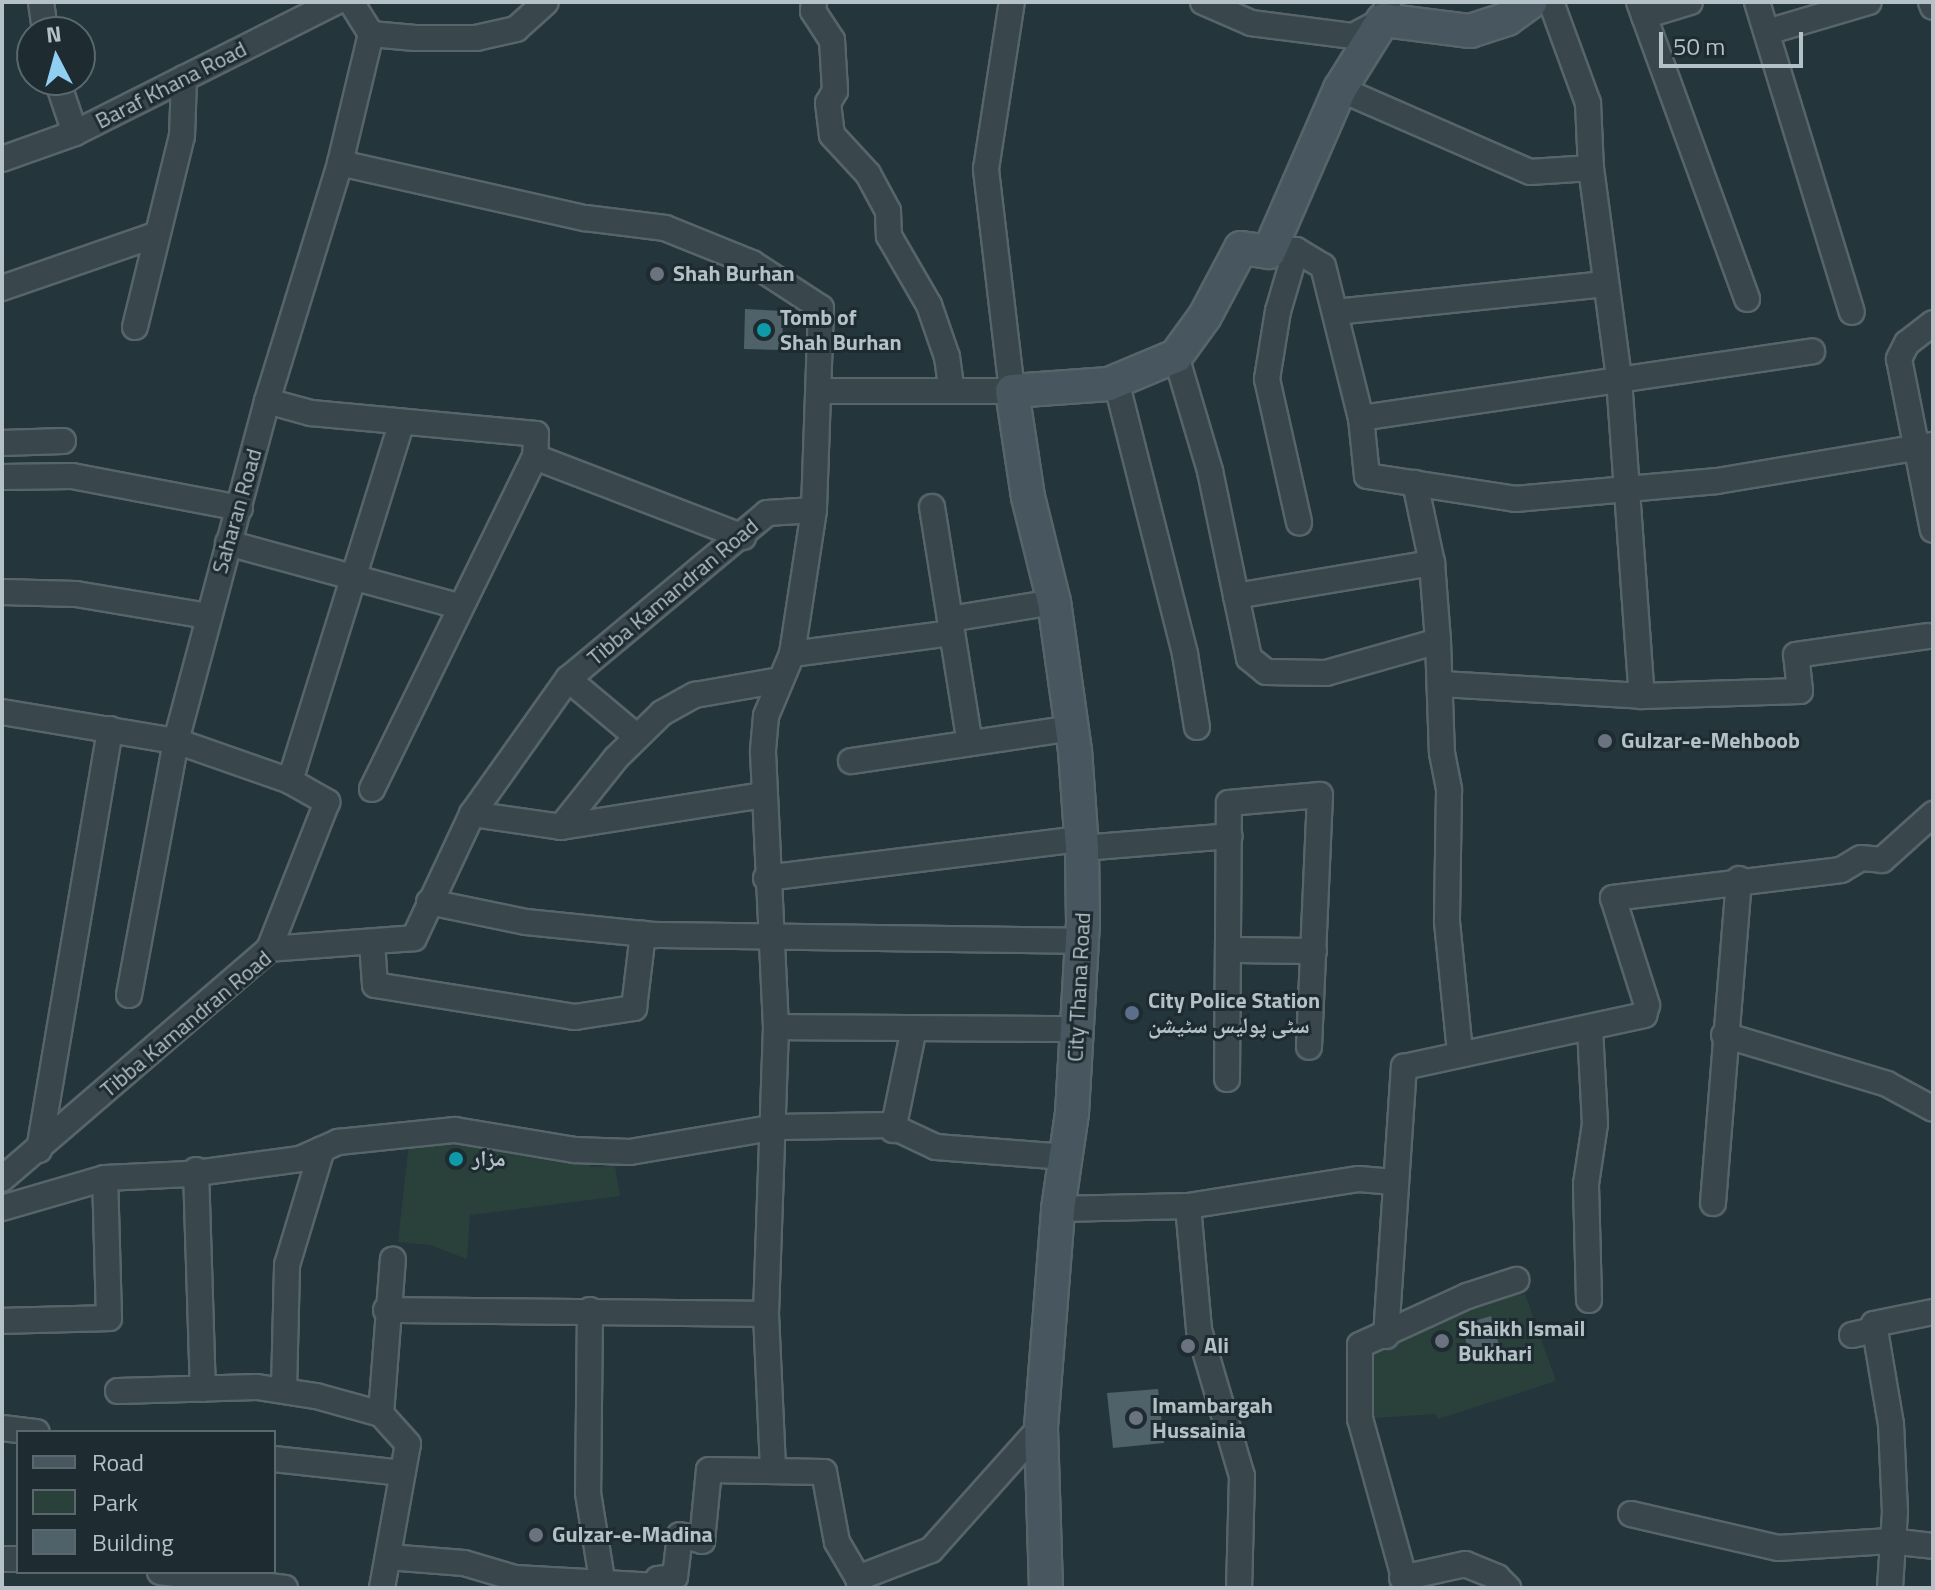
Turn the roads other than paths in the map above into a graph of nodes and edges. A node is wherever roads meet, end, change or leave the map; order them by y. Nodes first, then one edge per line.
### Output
1 (336, 2) edge
2 (351, 2) edge
3 (546, 2) edge
4 (814, 2) edge
5 (1012, 2) edge
6 (1530, 2) edge
7 (1551, 2) edge
8 (1690, 2) edge
9 (1757, 2) edge
10 (1869, 2) edge
11 (1216, 6) edge
12 (1642, 9) edge
13 (1386, 11) edge
14 (1767, 32) junction
15 (371, 34) junction
16 (184, 78) junction
17 (1340, 89) junction
18 (62, 96) edge
19 (75, 133) junction
20 (2, 159) edge
21 (340, 163) junction
22 (1591, 168) junction
23 (155, 235) junction
24 (1282, 251) junction
25 (1606, 284) junction
26 (2, 288) edge
27 (1747, 299) dead end
28 (1335, 312) junction
29 (1852, 312) dead end
30 (1933, 323) edge
31 (135, 327) dead end
32 (1812, 351) dead end
33 (1176, 356) junction
34 (1619, 379) junction
35 (1116, 381) junction
36 (822, 391) junction
37 (952, 391) junction
38 (1012, 391) junction
39 (267, 401) junction
40 (1361, 418) junction
41 (402, 422) junction
42 (63, 441) dead end
43 (2, 443) edge
44 (1923, 445) edge
45 (535, 457) junction
46 (2, 477) edge
47 (1415, 483) junction
48 (1626, 486) junction
49 (932, 507) dead end
50 (240, 508) junction
51 (814, 510) junction
52 (1299, 522) dead end
53 (1933, 530) edge
54 (743, 537) junction
55 (228, 543) junction
56 (1432, 563) junction
57 (354, 575) junction
58 (2, 592) edge
59 (1236, 596) junction
60 (1054, 602) junction
61 (458, 606) junction
62 (208, 616) junction
63 (950, 626) junction
64 (1928, 636) dead end
65 (1438, 641) junction
66 (792, 654) junction
67 (568, 679) junction
68 (780, 680) junction
69 (1442, 684) junction
70 (1642, 696) junction
71 (3, 719) edge
72 (1197, 727) dead end
73 (1072, 728) junction
74 (110, 729) junction
75 (637, 737) junction
76 (176, 741) junction
77 (970, 743) junction
78 (851, 761) dead end
79 (290, 781) junction
80 (372, 789) dead end
81 (762, 795) junction
82 (472, 814) junction
83 (1933, 814) edge
84 (561, 827) junction
85 (1230, 836) junction
86 (1080, 844) junction
87 (766, 878) junction
88 (1739, 879) junction
89 (429, 902) junction
90 (643, 934) junction
91 (770, 938) junction
92 (1081, 941) junction
93 (372, 942) junction
94 (269, 949) junction
95 (1232, 950) junction
96 (1314, 951) junction
97 (129, 995) dead end
98 (776, 1027) junction
99 (914, 1029) junction
100 (1076, 1029) junction
101 (1590, 1029) junction
102 (1724, 1035) junction
103 (1309, 1047) dead end
104 (1460, 1052) junction
105 (1227, 1079) dead end
106 (1933, 1109) edge
107 (776, 1127) junction
108 (893, 1130) junction
109 (322, 1149) junction
110 (39, 1150) junction
111 (1066, 1157) junction
112 (196, 1170) junction
113 (105, 1178) junction
114 (2, 1179) edge
115 (1394, 1182) junction
116 (1713, 1203) dead end
117 (1188, 1206) junction
118 (2, 1208) edge
119 (1058, 1209) junction
120 (393, 1259) dead end
121 (1516, 1280) dead end
122 (1589, 1300) dead end
123 (386, 1310) junction
124 (590, 1310) junction
125 (1933, 1312) edge
126 (766, 1314) junction
127 (2, 1321) edge
128 (1874, 1324) junction
129 (1852, 1335) dead end
130 (1386, 1336) junction
131 (203, 1389) junction
132 (284, 1390) junction
133 (118, 1391) dead end
134 (381, 1414) junction
135 (1041, 1427) junction
136 (276, 1459) edge
137 (773, 1471) junction
138 (402, 1473) junction
139 (1631, 1514) dead end
140 (1890, 1541) junction
141 (1933, 1546) edge
142 (388, 1557) junction
143 (176, 1574) edge
144 (602, 1579) junction
145 (859, 1583) edge
146 (1405, 1583) edge
147 (658, 1587) edge
148 (285, 1588) edge
149 (382, 1588) edge
150 (1046, 1588) edge
151 (1239, 1588) edge
152 (1508, 1588) edge
153 (1890, 1588) edge

1 - 16 street, Baraf Khana Road
2 - 15 street
3 - 15 street
4 - 37 street
5 - 38 street
6 - 13 street
7 - 22 street
8 - 12 street
9 - 14 street
10 - 14 street
11 - 13 street
12 - 27 street
13 - 17 street
14 - 29 street
15 - 21 street, Saharan Road
16 - 19 street, Baraf Khana Road
16 - 23 street
17 - 22 street
17 - 24 street
18 - 19 street
19 - 20 street, Baraf Khana Road
21 - 36 street
21 - 39 street, Saharan Road
22 - 25 street
23 - 26 street
23 - 31 street
24 - 28 street
24 - 33 street
24 - 52 street
25 - 28 street
25 - 34 street
28 - 40 street
30 - 44 street
32 - 34 street
33 - 35 street
33 - 59 street
34 - 40 street
34 - 48 street
35 - 38 street
35 - 72 street
36 - 37 street
36 - 51 street
37 - 38 street
38 - 60 street, City Thana Road
39 - 41 street
39 - 50 street, Saharan Road
40 - 47 street
41 - 45 street
41 - 57 street
42 - 43 street
44 - 48 street
44 - 53 street
45 - 54 street
45 - 61 street
46 - 50 street
47 - 48 street
47 - 56 street
48 - 70 street
49 - 63 street
50 - 55 street, Saharan Road
51 - 54 street, Tibba Kamandran Road
51 - 66 street
54 - 67 street, Tibba Kamandran Road
55 - 57 street
55 - 62 street, Saharan Road
56 - 59 street
56 - 65 street
57 - 61 street
57 - 79 street
58 - 62 street
59 - 65 street
60 - 63 street
60 - 73 street, City Thana Road
61 - 80 street
62 - 76 street, Saharan Road
63 - 66 street
63 - 77 street
64 - 70 street
65 - 69 street
66 - 68 street
67 - 75 street
67 - 82 street, Tibba Kamandran Road
68 - 75 street
68 - 81 street
69 - 70 street
69 - 104 street
71 - 74 street
73 - 77 street
73 - 86 street, City Thana Road
74 - 76 street
74 - 110 street
75 - 84 street
76 - 79 street
76 - 97 street, Saharan Road
77 - 78 street
79 - 94 street
81 - 84 street
81 - 87 street
82 - 84 street
82 - 89 street, Tibba Kamandran Road
83 - 88 street
85 - 86 street
85 - 95 street
85 - 96 street
86 - 87 street
86 - 92 street, City Thana Road
87 - 91 street
88 - 101 street
88 - 102 street
89 - 90 street
89 - 93 street, Tibba Kamandran Road
90 - 91 street
90 - 93 street
91 - 92 street
91 - 98 street
92 - 100 street, City Thana Road
93 - 94 street, Tibba Kamandran Road
94 - 110 street, Tibba Kamandran Road
95 - 96 street
95 - 105 street
96 - 103 street
98 - 99 street
98 - 107 street
99 - 100 street
99 - 108 street
100 - 111 street, City Thana Road
101 - 104 street
101 - 122 street
102 - 106 street
102 - 116 street
104 - 115 street
107 - 108 street
107 - 109 street
107 - 126 street
108 - 111 street
109 - 112 street
109 - 132 street
110 - 114 street, Tibba Kamandran Road
111 - 119 street, City Thana Road
112 - 113 street
112 - 131 street
113 - 118 street
113 - 127 street
115 - 117 street
115 - 130 street
117 - 119 street
117 - 151 street
119 - 135 street, City Thana Road
120 - 123 street
121 - 130 street
123 - 124 street
123 - 134 street
124 - 126 street
124 - 144 street
125 - 128 street
126 - 137 street
128 - 129 street
128 - 140 street
130 - 146 street
131 - 132 street
131 - 133 street
132 - 134 street
134 - 138 street
135 - 145 street
135 - 150 street, City Thana Road
136 - 138 street
137 - 145 street
137 - 147 street
138 - 142 street
139 - 140 street
140 - 141 street
140 - 153 street
142 - 144 street
142 - 149 street
143 - 148 street
144 - 147 street
146 - 152 street

